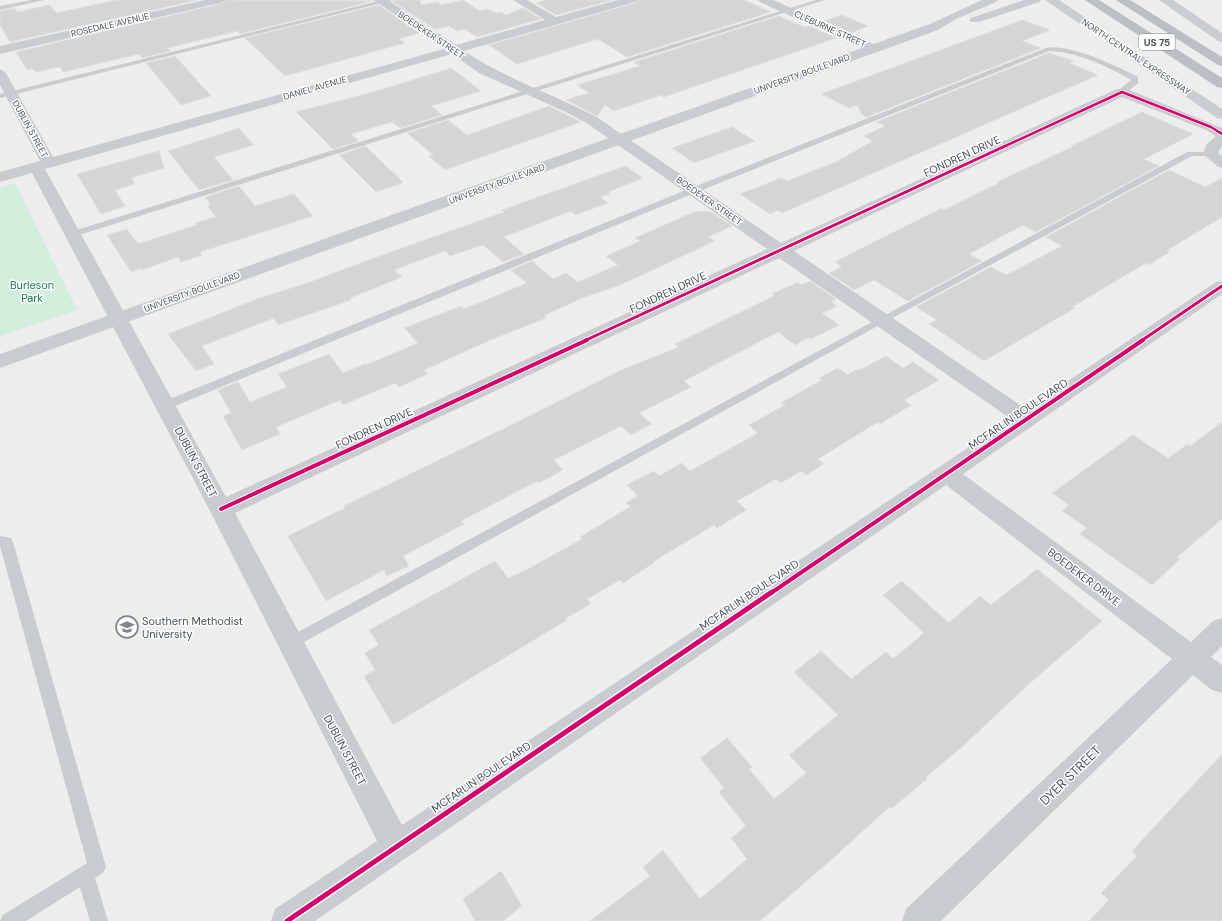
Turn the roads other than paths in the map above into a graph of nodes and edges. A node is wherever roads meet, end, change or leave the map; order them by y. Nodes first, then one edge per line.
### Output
1 (41, 0) edge
2 (220, 0) edge
3 (519, 0) edge
4 (631, 0) edge
5 (764, 0) edge
6 (822, 0) edge
7 (992, 0) edge
8 (1034, 0) edge
9 (1050, 0) edge
10 (1091, 0) edge
11 (1122, 0) edge
12 (1165, 0) edge
13 (385, 1) edge
14 (0, 8) edge
15 (788, 10) junction
16 (554, 21) junction
17 (934, 27) junction
18 (1222, 38) edge
19 (874, 48) junction
20 (0, 50) edge
21 (452, 50) junction
22 (1222, 62) edge
23 (0, 73) edge
24 (1222, 84) edge
25 (530, 90) junction
26 (1122, 92) junction
27 (5, 95) edge
28 (1222, 115) edge
29 (1222, 134) edge
30 (1222, 138) edge
31 (620, 140) junction
32 (1210, 154) junction
33 (1222, 163) edge
34 (42, 165) junction
35 (0, 177) edge
36 (694, 190) junction
37 (73, 234) junction
38 (781, 250) junction
39 (1222, 286) edge
40 (118, 319) junction
41 (881, 320) junction
42 (0, 361) edge
43 (166, 405) junction
44 (1027, 420) junction
45 (946, 473) junction
46 (221, 509) junction
47 (0, 541) edge
48 (1222, 629) edge
49 (290, 643) junction
50 (1192, 658) junction
51 (1222, 681) edge
52 (396, 846) junction
53 (85, 875) junction
54 (9, 921) edge
55 (99, 921) edge
56 (287, 921) edge
57 (918, 921) edge

1 - 14 lane
2 - 20 street, ROSEDALE AVENUE
3 - 16 street
4 - 16 street, DANIEL AVENUE
5 - 15 street, CLEBURNE STREET
6 - 15 lane
7 - 17 street, UNIVERSITY BOULEVARD
8 - 17 street
9 - 28 main road, NORTH CENTRAL EXPRESSWAY
10 - 24 highway, US 75
11 - 22 highway, US 75
12 - 18 main road
13 - 21 street, BOEDEKER STREET
13 - 27 lane
15 - 19 street, CLEBURNE STREET
15 - 25 lane
16 - 21 street, DANIEL AVENUE
17 - 19 street, UNIVERSITY BOULEVARD
19 - 31 street, UNIVERSITY BOULEVARD
21 - 25 street, BOEDEKER STREET
21 - 34 street, DANIEL AVENUE
23 - 27 street, DUBLIN STREET
25 - 31 street, BOEDEKER STREET
25 - 37 lane
26 - 29 street
26 - 36 lane
26 - 38 street, FONDREN DRIVE
27 - 34 street, DUBLIN STREET
30 - 32 street
31 - 36 street, BOEDEKER STREET
31 - 40 street, UNIVERSITY BOULEVARD
32 - 33 street
32 - 41 lane
34 - 35 street, DANIEL AVENUE
34 - 37 street, DUBLIN STREET
36 - 38 street, BOEDEKER STREET
36 - 43 lane
37 - 40 street, DUBLIN STREET
38 - 41 street, BOEDEKER STREET
38 - 46 street, FONDREN DRIVE
39 - 44 street, MCFARLIN BOULEVARD
40 - 42 street, UNIVERSITY BOULEVARD
40 - 43 street, DUBLIN STREET
41 - 44 street, BOEDEKER STREET
41 - 49 lane
43 - 46 street, DUBLIN STREET
44 - 45 street, MCFARLIN BOULEVARD
45 - 50 street, BOEDEKER DRIVE
45 - 52 street, MCFARLIN BOULEVARD
46 - 49 street, DUBLIN STREET
47 - 53 lane
48 - 50 street, DYER STREET
49 - 52 street, DUBLIN STREET
50 - 51 street, BOEDEKER DRIVE
50 - 57 street, DYER STREET
52 - 56 street, MCFARLIN BOULEVARD
53 - 54 lane
53 - 55 lane

